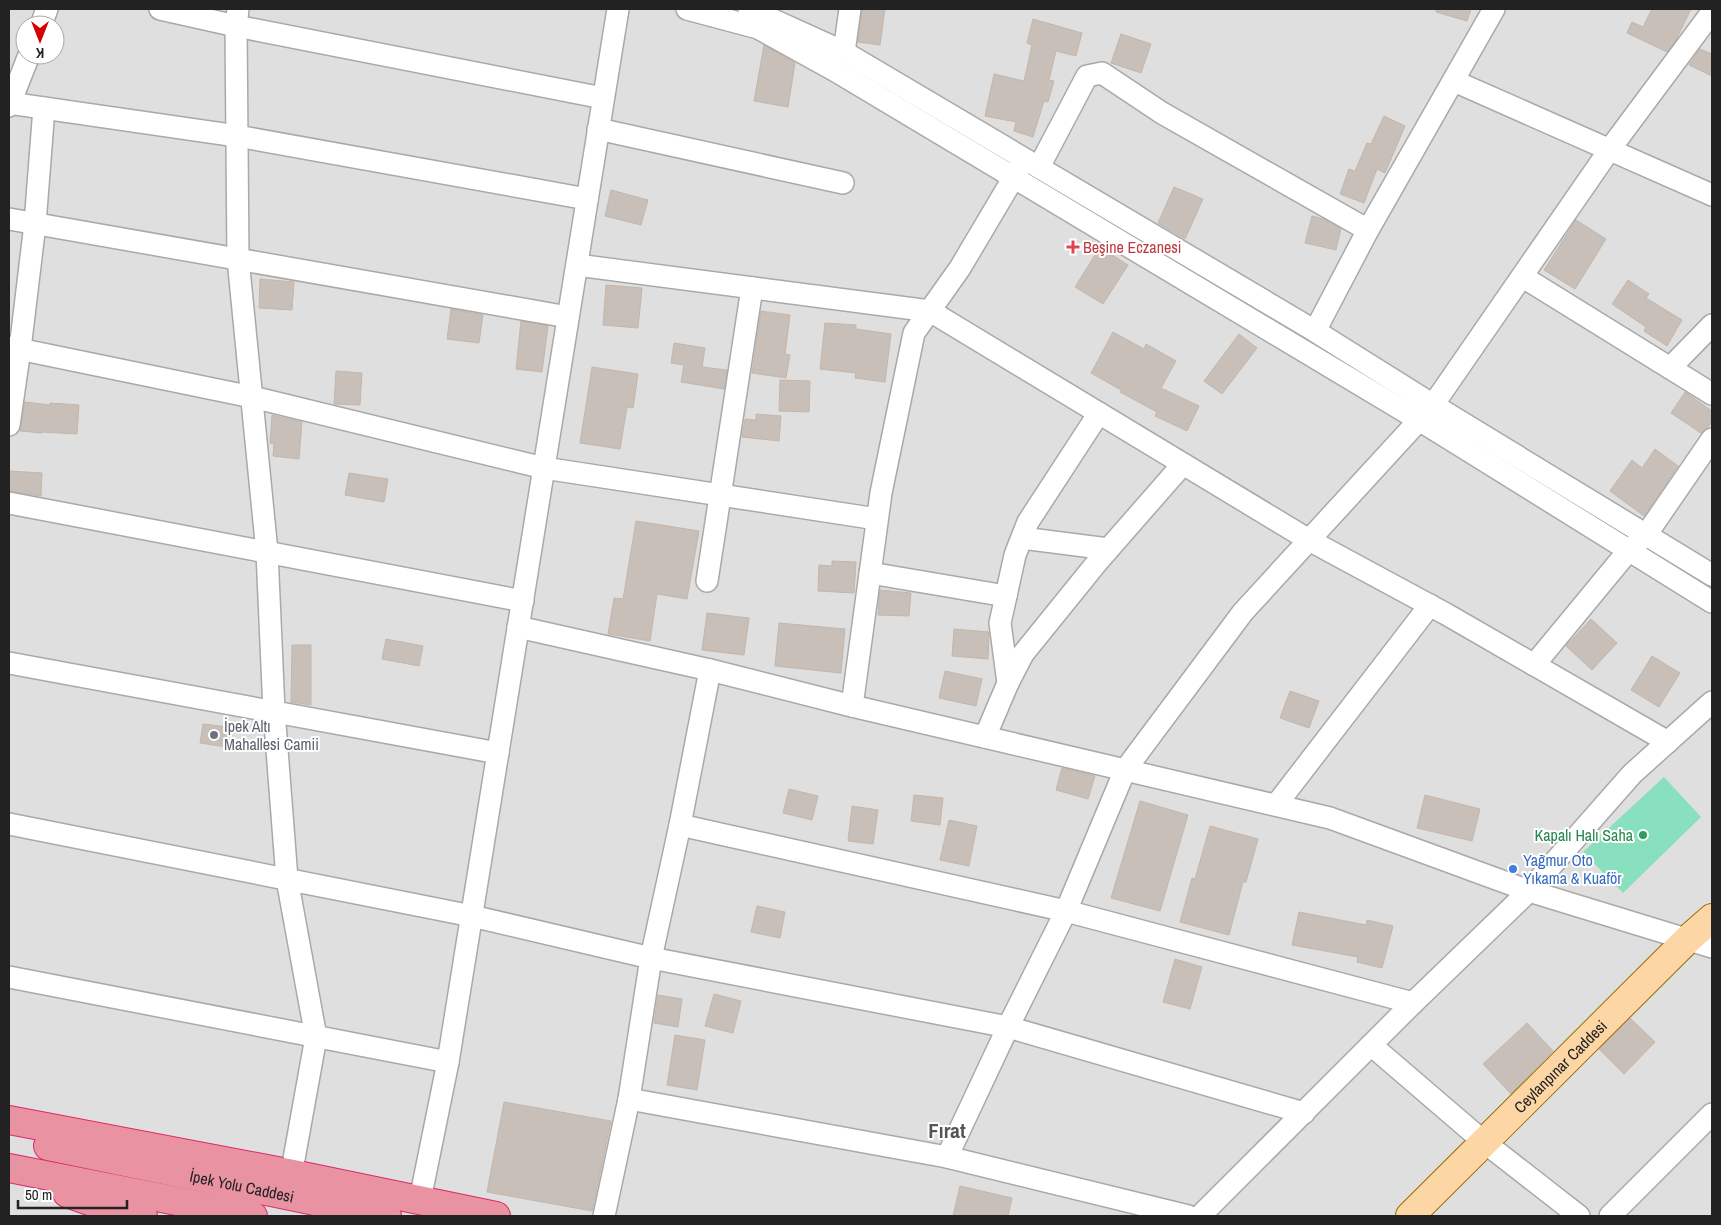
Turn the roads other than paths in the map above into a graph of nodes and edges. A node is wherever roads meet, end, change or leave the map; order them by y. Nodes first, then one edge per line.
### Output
1 (160, 9) edge
2 (618, 9) edge
3 (687, 9) edge
4 (750, 9) edge
5 (850, 9) edge
6 (1494, 9) edge
7 (1712, 12) edge
8 (237, 17) edge
9 (844, 52) junction
10 (25, 65) edge
11 (1454, 81) junction
12 (604, 98) junction
13 (9, 104) edge
14 (44, 108) junction
15 (598, 129) junction
16 (237, 136) junction
17 (1610, 149) junction
18 (1032, 163) junction
19 (1014, 177) junction
20 (843, 182) dead end
21 (1712, 195) edge
22 (587, 199) junction
23 (9, 219) edge
24 (35, 224) junction
25 (1368, 230) junction
26 (238, 260) junction
27 (576, 265) junction
28 (1523, 277) junction
29 (752, 288) junction
30 (930, 311) junction
31 (568, 317) junction
32 (1712, 325) edge
33 (1315, 331) junction
34 (14, 348) edge
35 (1670, 368) junction
36 (1712, 394) edge
37 (252, 397) junction
38 (1099, 413) junction
39 (1426, 413) junction
40 (9, 425) edge
41 (1712, 439) edge
42 (1183, 464) junction
43 (544, 468) junction
44 (721, 495) junction
45 (9, 503) edge
46 (877, 519) junction
47 (1646, 535) junction
48 (1022, 538) junction
49 (1309, 540) junction
50 (1108, 550) junction
51 (1629, 550) junction
52 (267, 552) junction
53 (870, 573) junction
54 (1712, 575) edge
55 (707, 581) dead end
56 (1006, 596) junction
57 (522, 600) junction
58 (1712, 602) edge
59 (1430, 605) junction
60 (518, 627) junction
61 (9, 663) edge
62 (1534, 665) junction
63 (710, 670) junction
64 (1008, 683) junction
65 (1712, 702) edge
66 (852, 706) junction
67 (274, 711) junction
68 (984, 737) junction
69 (1668, 742) junction
70 (498, 753) junction
71 (1126, 770) junction
72 (1276, 805) junction
73 (9, 824) edge
74 (680, 825) junction
75 (287, 879) junction
76 (1529, 891) junction
77 (1066, 911) junction
78 (472, 916) junction
79 (1712, 918) edge
80 (1700, 943) edge
81 (651, 958) junction
82 (9, 978) edge
83 (1413, 1003) junction
84 (1008, 1027) junction
85 (316, 1037) junction
86 (1371, 1045) junction
87 (448, 1062) junction
88 (629, 1099) junction
89 (1304, 1113) junction
90 (1712, 1114) edge
91 (9, 1120) edge
92 (9, 1138) edge
93 (1484, 1142) junction
94 (947, 1157) junction
95 (294, 1159) dead end
96 (9, 1168) edge
97 (9, 1173) edge
98 (422, 1190) dead end
99 (143, 1216) edge
100 (253, 1216) edge
101 (387, 1216) edge
102 (496, 1216) edge
103 (604, 1216) edge
104 (1188, 1216) edge
105 (1200, 1216) edge
106 (1410, 1216) edge
107 (1579, 1216) edge
108 (1610, 1216) edge

1 - 8 street
2 - 12 street
3 - 19 street
4 - 9 street
5 - 9 street
6 - 11 street
7 - 17 street
8 - 12 street
8 - 16 street
9 - 18 street
10 - 13 street
11 - 17 street
11 - 25 street
12 - 15 street
13 - 14 street
14 - 16 street
14 - 24 street
15 - 20 street
15 - 22 street
16 - 22 street
16 - 26 street
17 - 21 street
17 - 28 street
18 - 19 street
18 - 25 street
18 - 33 street
19 - 30 street
19 - 39 street
22 - 27 street
23 - 24 street
24 - 26 street
24 - 34 street
25 - 33 street
26 - 31 street
26 - 37 street
27 - 29 street
27 - 31 street
28 - 35 street
28 - 39 street
29 - 30 street
29 - 44 street
30 - 38 street
30 - 46 street
31 - 43 street
32 - 35 street
33 - 39 street
34 - 37 street
34 - 40 street
35 - 36 street
37 - 43 street
37 - 52 street
38 - 42 street
38 - 48 street
39 - 47 street
39 - 49 street
39 - 51 street
41 - 47 street
42 - 49 street
42 - 50 street
43 - 44 street
43 - 57 street
44 - 46 street
44 - 55 street
45 - 52 street
46 - 53 street
47 - 51 street
47 - 54 street
48 - 50 street
48 - 56 street
49 - 59 street
49 - 71 street
50 - 64 street
51 - 58 street
51 - 62 street
52 - 57 street
52 - 67 street
53 - 56 street
53 - 66 street
56 - 64 street
57 - 60 street
59 - 62 street
59 - 72 street
60 - 63 street
60 - 70 street
61 - 67 street
62 - 69 street
63 - 66 street
63 - 74 street
64 - 68 street
65 - 69 street
66 - 68 street
67 - 70 street
67 - 75 street
68 - 71 street
69 - 76 street
70 - 78 street
71 - 72 street
71 - 77 street
72 - 76 street
73 - 75 street
74 - 77 street
74 - 81 street
75 - 78 street
75 - 85 street
76 - 80 street
76 - 83 street
77 - 83 street
77 - 84 street
78 - 81 street
78 - 87 street
79 - 80 main road, Ceylanpınar Caddesi
80 - 93 main road, Ceylanpınar Caddesi
81 - 84 street
81 - 88 street
82 - 85 street
83 - 86 street
84 - 89 street
84 - 94 street
85 - 87 street
85 - 95 street
86 - 89 street
86 - 93 street
87 - 98 street
88 - 94 street
88 - 103 street
89 - 105 street
90 - 108 street
91 - 102 highway
92 - 101 highway, İpek Yolu Caddesi
93 - 106 main road, Ceylanpınar Caddesi
93 - 107 street
94 - 104 street
96 - 100 highway, İpek Yolu Caddesi
97 - 99 highway

